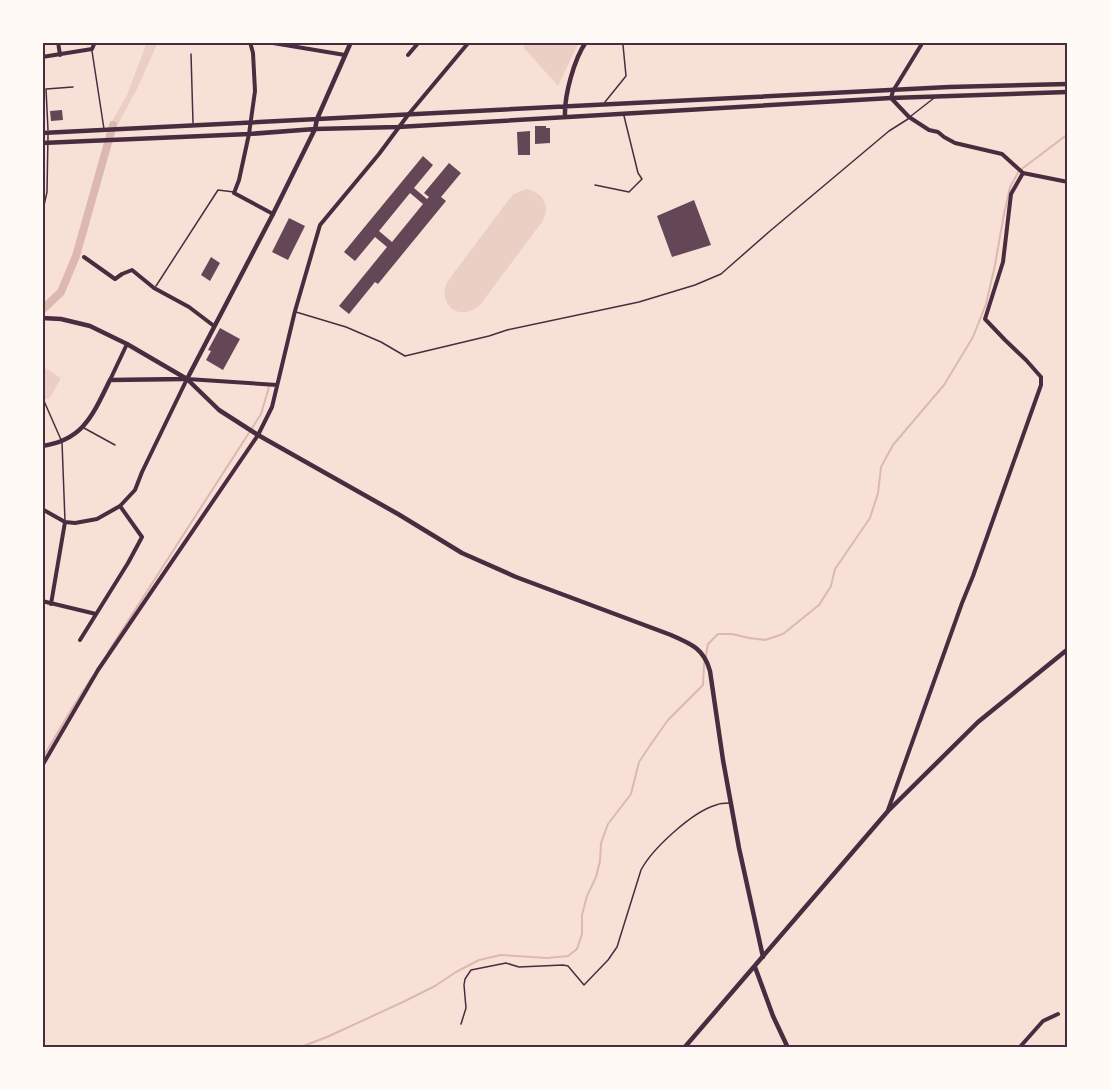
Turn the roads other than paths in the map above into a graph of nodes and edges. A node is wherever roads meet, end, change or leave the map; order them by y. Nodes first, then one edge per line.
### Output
1 (58, 42) edge
2 (95, 42) edge
3 (250, 42) edge
4 (351, 42) edge
5 (418, 42) edge
6 (469, 42) edge
7 (586, 42) edge
8 (923, 42) edge
9 (273, 43) edge
10 (623, 45) dead end
11 (92, 49) junction
12 (191, 54) dead end
13 (60, 55) junction
14 (408, 55) dead end
15 (346, 56) junction
16 (42, 57) edge
17 (1068, 84) edge
18 (73, 87) dead end
19 (892, 91) junction
20 (1068, 92) edge
21 (937, 96) junction
22 (891, 98) junction
23 (602, 105) junction
24 (564, 107) junction
25 (623, 114) junction
26 (408, 115) junction
27 (565, 117) junction
28 (909, 117) junction
29 (317, 118) junction
30 (250, 123) junction
31 (193, 126) junction
32 (398, 127) junction
33 (315, 129) junction
34 (105, 130) junction
35 (45, 133) edge
36 (249, 134) junction
37 (45, 142) edge
38 (1023, 173) junction
39 (1068, 182) edge
40 (595, 185) dead end
41 (234, 192) junction
42 (42, 214) edge
43 (273, 214) junction
44 (84, 257) dead end
45 (154, 288) junction
46 (295, 311) junction
47 (42, 318) edge
48 (214, 326) junction
49 (127, 344) junction
50 (187, 379) junction
51 (110, 380) junction
52 (277, 385) junction
53 (44, 401) dead end
54 (82, 428) junction
55 (258, 435) junction
56 (62, 441) junction
57 (114, 445) dead end
58 (42, 446) edge
59 (120, 506) junction
60 (42, 509) edge
61 (65, 522) junction
62 (42, 601) edge
63 (51, 604) junction
64 (96, 614) junction
65 (80, 640) dead end
66 (1068, 648) edge
67 (42, 766) edge
68 (731, 802) junction
69 (888, 811) junction
70 (763, 957) junction
71 (755, 967) junction
72 (1058, 1014) dead end
73 (460, 1024) dead end
74 (684, 1048) edge
75 (788, 1048) edge
76 (1019, 1048) edge

1 - 13 street
2 - 11 street
3 - 30 street
4 - 15 street
5 - 14 street
6 - 26 street
7 - 24 street
8 - 19 street
9 - 15 street
10 - 23 lane
11 - 13 street
11 - 34 lane
12 - 31 lane
13 - 16 street
15 - 29 street
17 - 19 street
18 - 35 lane
19 - 22 street
19 - 23 street
20 - 21 street
21 - 22 street
21 - 28 lane
22 - 25 street
22 - 28 street
23 - 24 street
24 - 26 street
24 - 27 street
25 - 27 street
25 - 40 lane
26 - 29 street
26 - 32 street
27 - 32 street
28 - 38 street
28 - 46 lane
29 - 30 street
29 - 33 street
30 - 31 street
30 - 36 street
31 - 34 street
32 - 33 street
32 - 46 street
33 - 36 street
33 - 43 street
34 - 35 street
35 - 37 lane
36 - 37 street
36 - 41 street
37 - 42 lane
38 - 39 street
38 - 69 street
41 - 43 street
41 - 45 lane
43 - 48 street
44 - 45 street
45 - 48 street
46 - 52 street
47 - 49 street
48 - 50 street
49 - 50 street
49 - 51 street
50 - 51 street
50 - 52 street
50 - 55 street
50 - 59 street
51 - 54 street
52 - 55 street
53 - 56 lane
54 - 56 street
54 - 57 lane
55 - 67 street
55 - 68 street
56 - 58 street
56 - 61 lane
59 - 61 street
59 - 64 street
60 - 61 street
61 - 63 street
62 - 63 street
63 - 64 street
64 - 65 street
66 - 69 street
68 - 70 street
68 - 73 lane
69 - 70 street
70 - 71 street
71 - 74 street
71 - 75 street
72 - 76 street

